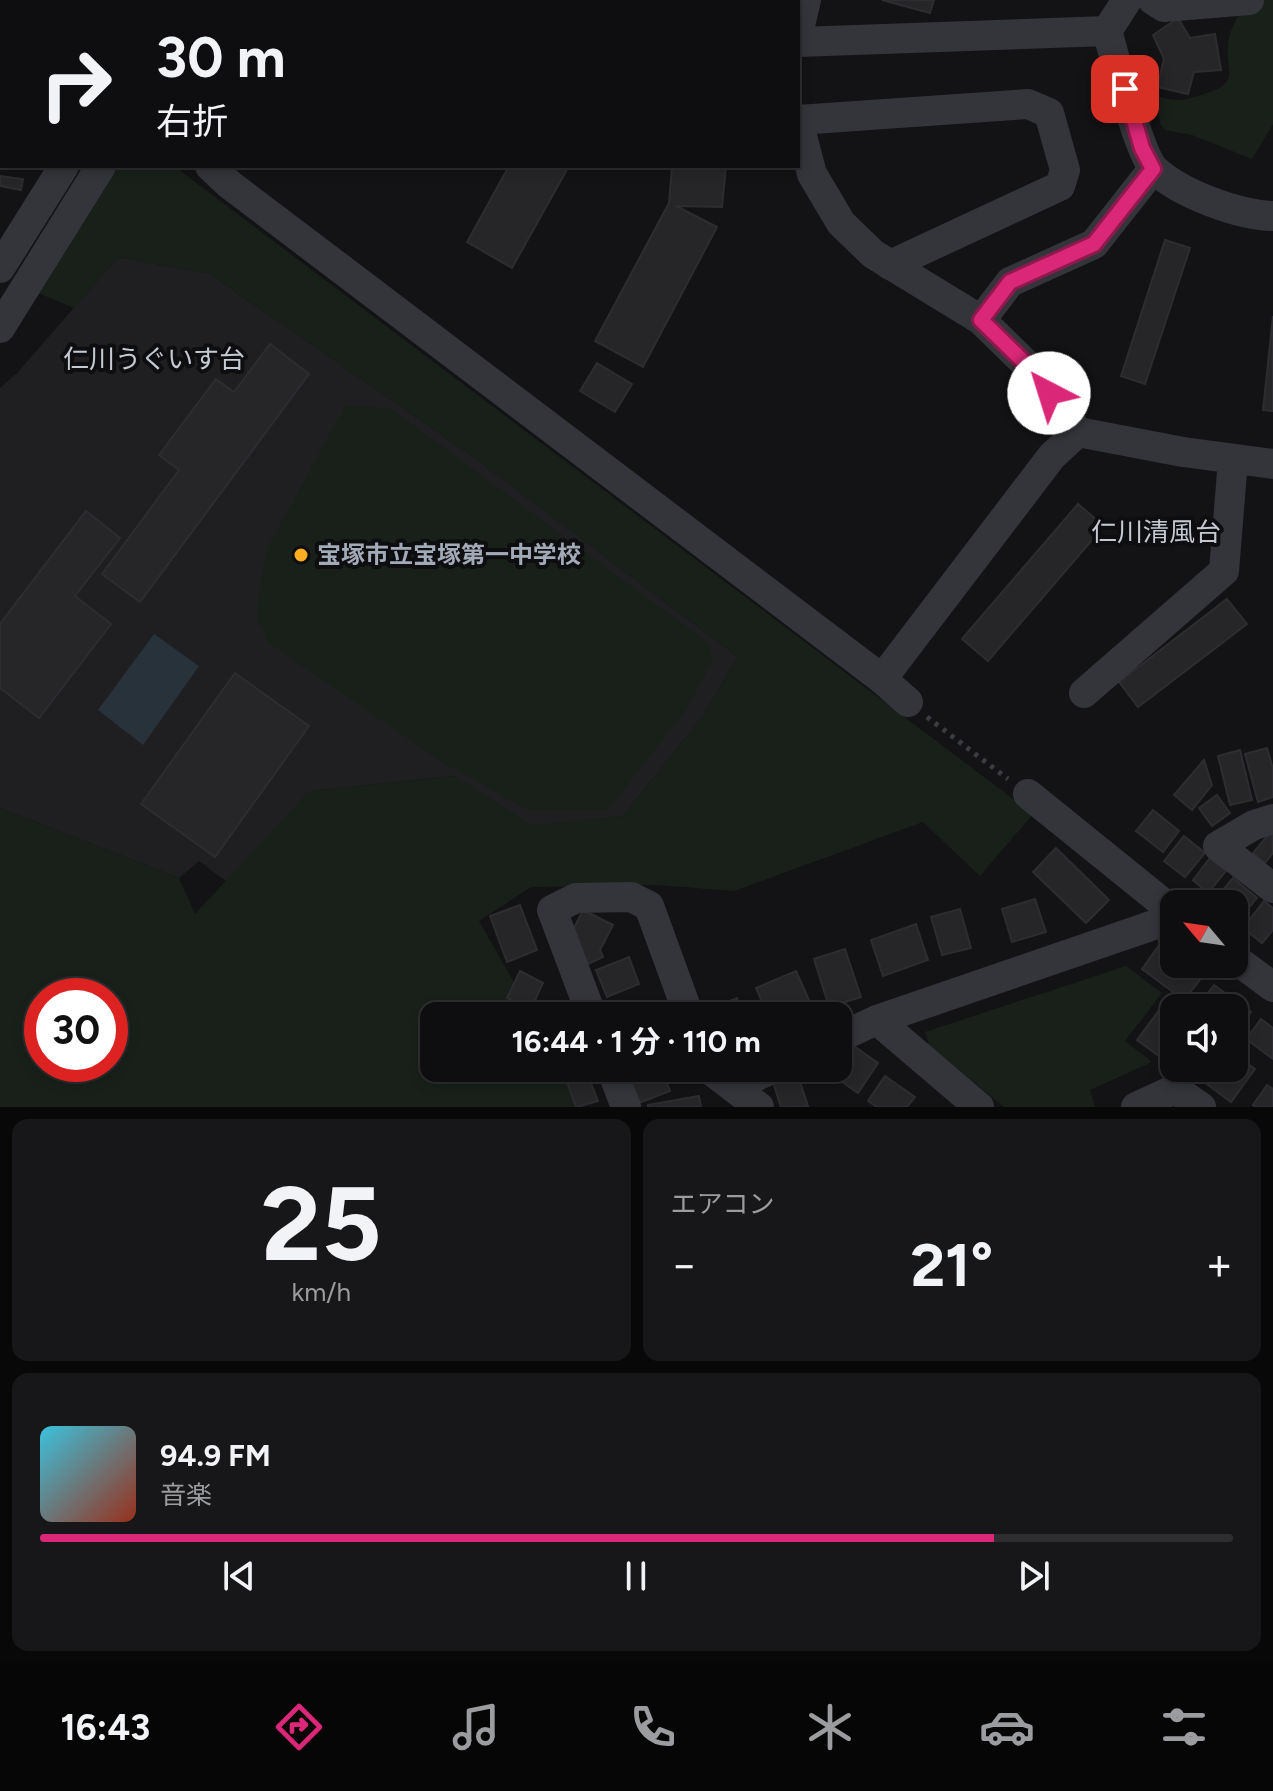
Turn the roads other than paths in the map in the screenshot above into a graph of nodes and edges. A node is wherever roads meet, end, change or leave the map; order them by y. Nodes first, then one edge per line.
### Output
1 (806, 0) edge
2 (1127, 0) edge
3 (1153, 0) edge
4 (1249, 0) edge
5 (800, 26) edge
6 (1107, 31) junction
7 (800, 42) edge
8 (800, 120) edge
9 (800, 128) edge
10 (63, 168) edge
11 (100, 168) edge
12 (212, 168) edge
13 (1153, 169) junction
14 (1273, 216) edge
15 (890, 265) junction
16 (0, 268) edge
17 (981, 320) junction
18 (0, 328) edge
19 (1078, 432) junction
20 (1233, 460) junction
21 (1273, 464) edge
22 (882, 679) junction
23 (1084, 693) dead end
24 (908, 702) road end
25 (1028, 794) road end
26 (1273, 819) edge
27 (1273, 888) edge
28 (1160, 903) edge
29 (1160, 920) edge
30 (1248, 968) edge
31 (1273, 987) edge
32 (587, 1002) edge
33 (684, 1002) edge
34 (877, 1020) junction
35 (852, 1032) edge
36 (616, 1082) edge
37 (726, 1082) edge
38 (744, 1082) edge
39 (733, 1087) junction
40 (626, 1107) edge
41 (759, 1107) edge
42 (979, 1107) edge
43 (1136, 1107) edge
44 (1201, 1107) edge

1 - 5 street
2 - 6 street
3 - 4 street
6 - 7 street
6 - 13 street
8 - 15 street
9 - 15 street
10 - 16 street
11 - 18 street
12 - 22 street
13 - 14 street
13 - 17 street
15 - 17 street
17 - 19 street
19 - 20 street
19 - 22 street
20 - 21 street
20 - 23 street
22 - 24 street
25 - 28 street
26 - 27 street
29 - 34 street
30 - 31 street
32 - 33 street
34 - 35 street
34 - 42 street
36 - 40 street
37 - 39 street
38 - 39 street
39 - 41 street
43 - 44 street

